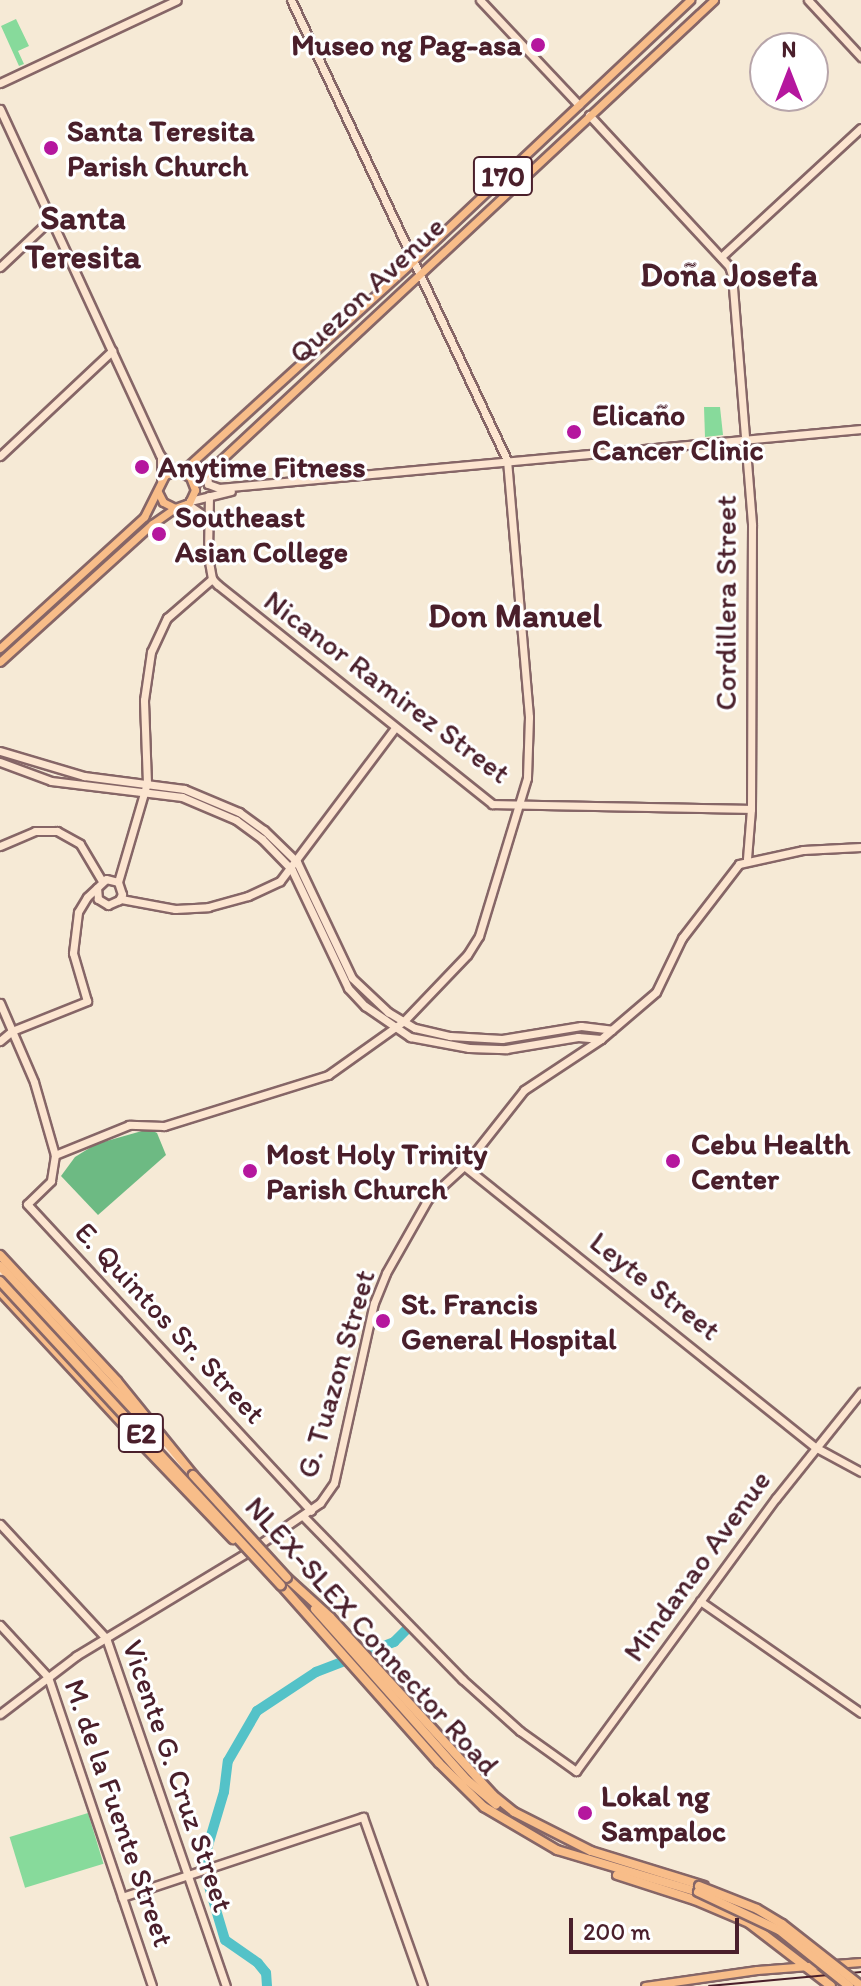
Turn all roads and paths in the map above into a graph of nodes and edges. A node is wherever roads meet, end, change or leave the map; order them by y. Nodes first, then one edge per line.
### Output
1 (177, 0) edge
2 (291, 0) edge
3 (480, 0) edge
4 (690, 0) edge
5 (714, 0) edge
6 (808, 0) edge
7 (633, 53) junction
8 (861, 57) edge
9 (624, 62) junction
10 (644, 66) junction
11 (634, 75) junction
12 (0, 83) edge
13 (579, 105) junction
14 (0, 109) edge
15 (589, 115) junction
16 (556, 127) junction
17 (861, 128) edge
18 (565, 138) junction
19 (51, 219) junction
20 (721, 257) junction
21 (413, 261) junction
22 (0, 267) edge
23 (419, 275) junction
24 (325, 340) junction
25 (112, 351) junction
26 (336, 353) junction
27 (291, 371) junction
28 (303, 382) junction
29 (861, 429) edge
30 (746, 440) junction
31 (160, 455) junction
32 (0, 456) edge
33 (507, 460) junction
34 (208, 469) junction
35 (176, 471) junction
36 (161, 479) junction
37 (262, 481) junction
38 (194, 485) junction
39 (158, 490) junction
40 (209, 496) junction
41 (189, 503) junction
42 (175, 508) junction
43 (206, 517) junction
44 (212, 579) junction
45 (0, 648) edge
46 (0, 662) edge
47 (394, 729) junction
48 (0, 751) edge
49 (0, 762) edge
50 (147, 787) junction
51 (518, 805) junction
52 (751, 809) junction
53 (0, 846) edge
54 (861, 847) edge
55 (747, 859) junction
56 (297, 862) junction
57 (292, 870) junction
58 (118, 882) junction
59 (99, 884) junction
60 (121, 899) junction
61 (0, 1003) edge
62 (404, 1021) junction
63 (395, 1028) junction
64 (612, 1030) junction
65 (12, 1031) junction
66 (601, 1039) junction
67 (0, 1041) edge
68 (55, 1155) junction
69 (464, 1166) junction
70 (0, 1255) edge
71 (0, 1266) edge
72 (0, 1272) edge
73 (0, 1281) edge
74 (0, 1291) edge
75 (861, 1392) edge
76 (815, 1447) junction
77 (861, 1472) edge
78 (193, 1475) junction
79 (311, 1511) junction
80 (303, 1516) junction
81 (0, 1524) edge
82 (254, 1548) junction
83 (284, 1581) junction
84 (700, 1601) junction
85 (0, 1625) edge
86 (106, 1638) junction
87 (48, 1677) junction
88 (861, 1713) edge
89 (0, 1714) edge
90 (532, 1837) junction
91 (186, 1876) junction
92 (122, 1897) junction
93 (794, 1955) junction
94 (861, 1962) edge
95 (825, 1964) junction
96 (806, 1966) junction
97 (792, 1967) junction
98 (861, 1984) edge
99 (849, 1985) edge
100 (152, 1986) edge
101 (226, 1986) edge
102 (423, 1986) edge
103 (645, 1986) edge
104 (832, 1986) edge

1 - 12 street
2 - 21 street
3 - 13 street
4 - 7 main road, Quezon Avenue / 170
5 - 10 main road, Quezon Avenue / 170
6 - 8 street
7 - 9 main road, Quezon Avenue / 170
7 - 10 main road
9 - 11 main road
9 - 13 main road, Quezon Avenue / 170
10 - 11 main road, Quezon Avenue / 170
11 - 15 main road, Quezon Avenue / 170
13 - 16 main road, Quezon Avenue / 170
14 - 19 street
15 - 18 main road, Quezon Avenue / 170
15 - 20 street, Cordillera Street
16 - 18 main road
16 - 21 main road, Quezon Avenue / 170
17 - 20 street
18 - 23 main road, Quezon Avenue / 170
19 - 22 street
19 - 25 street
20 - 30 street, Cordillera Street
21 - 23 street
21 - 24 main road, Quezon Avenue / 170
23 - 26 main road, Quezon Avenue / 170
23 - 33 street
24 - 26 main road
24 - 27 main road, Quezon Avenue / 170
25 - 31 street
25 - 32 street
26 - 28 main road, Quezon Avenue / 170
27 - 28 main road
27 - 35 main road, Quezon Avenue / 170
28 - 34 main road, Quezon Avenue / 170
29 - 30 street
30 - 33 street
30 - 52 street, Cordillera Street
31 - 35 street
31 - 36 street
33 - 37 street
33 - 51 street
34 - 37 street
34 - 38 main road, Quezon Avenue / 170
35 - 36 main road, 170
35 - 38 main road
36 - 39 main road
37 - 40 street
38 - 41 main road, 170
39 - 42 main road
39 - 45 main road
40 - 41 street
40 - 43 street
41 - 42 main road
41 - 43 street
42 - 46 main road
43 - 44 street
44 - 47 street, Nicanor Ramirez Street
44 - 50 street
47 - 51 street, Nicanor Ramirez Street
47 - 56 street
48 - 50 street
49 - 50 street
50 - 56 street
50 - 57 street
50 - 58 street
51 - 52 street, Nicanor Ramirez Street
51 - 62 street
52 - 55 street, Cordillera Street
53 - 59 street
54 - 55 street
55 - 64 street, G. Tuazon Street
56 - 57 street
56 - 62 street
57 - 60 street
57 - 63 street
58 - 59 street
58 - 60 street
59 - 60 street
59 - 65 street
61 - 65 street
62 - 63 street
62 - 64 street
63 - 66 street
63 - 68 street
64 - 66 street, G. Tuazon Street
65 - 67 street
65 - 68 street
66 - 69 street, G. Tuazon Street
68 - 79 street, E. Quintos Sr. Street
69 - 76 street, Leyte Street
69 - 79 street, G. Tuazon Street
70 - 78 highway
71 - 78 highway, NLEX-SLEX Connector Road / E2
72 - 82 street
73 - 83 highway, NLEX-SLEX Connector Road / E2, bridge
74 - 83 highway, bridge
75 - 76 street, Mindanao Avenue
76 - 77 street, Leyte Street
76 - 84 street, Mindanao Avenue
78 - 83 highway, NLEX-SLEX Connector Road / E2, bridge
79 - 80 street, G. Tuazon Street
80 - 82 street, G. Tuazon Street
80 - 84 street, Mindanao Avenue
81 - 86 street, Vicente G. Cruz Street
82 - 86 street, G. Tuazon Street
83 - 90 highway, NLEX-SLEX Connector Road / E2
83 - 95 highway
83 - 98 highway, NLEX-SLEX Connector Road / E2, bridge
84 - 88 street
85 - 87 street, M. de la Fuente Street
86 - 87 street, G. Tuazon Street
86 - 91 street, Vicente G. Cruz Street
87 - 89 street, G. Tuazon Street
87 - 92 street, M. de la Fuente Street
90 - 93 highway
90 - 99 highway, NLEX-SLEX Connector Road, bridge
91 - 92 street
91 - 101 street, Vicente G. Cruz Street
91 - 102 street
92 - 100 street, M. de la Fuente Street
93 - 96 highway
93 - 97 highway
94 - 95 main road
95 - 96 main road
95 - 99 highway
95 - 104 highway
96 - 97 main road
96 - 104 highway
97 - 103 main road
98 - 99 main road
99 - 104 main road

